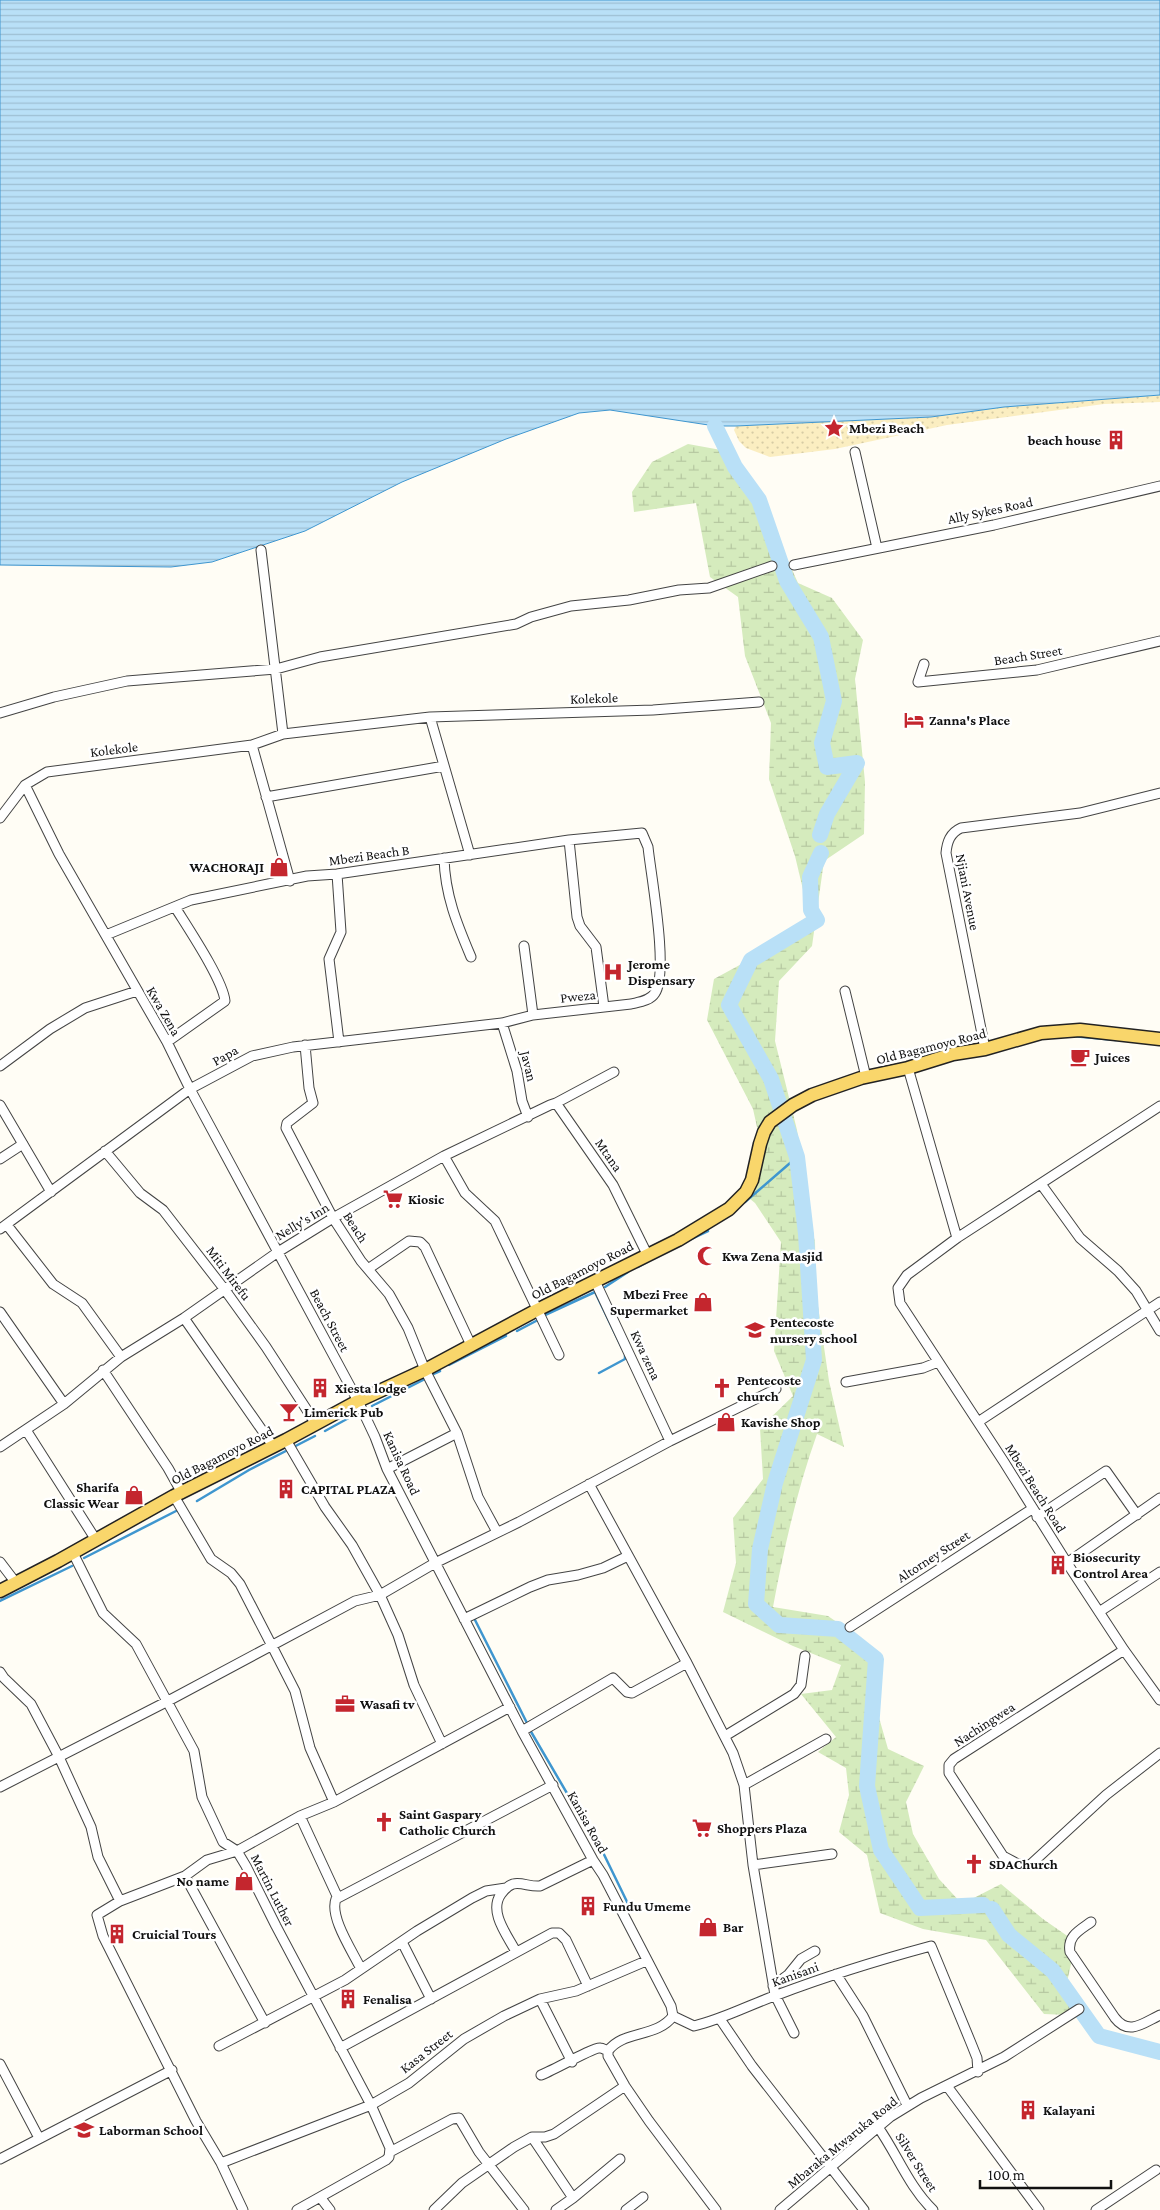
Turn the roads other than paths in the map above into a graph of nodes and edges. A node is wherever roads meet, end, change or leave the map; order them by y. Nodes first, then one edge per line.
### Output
1 (855, 452) dead end
2 (1160, 486) edge
3 (877, 548) junction
4 (261, 550) dead end
5 (794, 565) dead end
6 (772, 566) dead end
7 (1160, 641) edge
8 (924, 664) dead end
9 (276, 669) junction
10 (759, 702) dead end
11 (0, 713) edge
12 (430, 717) junction
13 (283, 734) junction
14 (252, 745) junction
15 (444, 766) junction
16 (25, 785) junction
17 (1160, 793) edge
18 (266, 797) junction
19 (0, 818) edge
20 (642, 833) joint
21 (569, 840) junction
22 (470, 855) junction
23 (444, 858) junction
24 (337, 874) junction
25 (290, 880) junction
26 (176, 907) junction
27 (106, 935) junction
28 (524, 946) dead end
29 (471, 957) dead end
30 (137, 990) junction
31 (845, 991) dead end
32 (604, 1007) junction
33 (533, 1015) junction
34 (502, 1023) junction
35 (1160, 1039) edge
36 (167, 1042) junction
37 (339, 1042) junction
38 (304, 1046) junction
39 (985, 1049) junction
40 (0, 1066) edge
41 (908, 1068) junction
42 (614, 1072) dead end
43 (866, 1077) junction
44 (190, 1089) junction
45 (556, 1103) junction
46 (0, 1105) edge
47 (1160, 1106) edge
48 (528, 1117) junction
49 (22, 1144) junction
50 (105, 1151) junction
51 (444, 1156) junction
52 (0, 1159) edge
53 (1041, 1184) junction
54 (51, 1192) junction
55 (333, 1218) junction
56 (4, 1227) edge
57 (957, 1238) junction
58 (278, 1252) junction
59 (647, 1254) junction
60 (368, 1269) junction
61 (596, 1281) junction
62 (225, 1290) junction
63 (1160, 1302) edge
64 (537, 1310) junction
65 (1148, 1310) junction
66 (0, 1312) edge
67 (184, 1318) junction
68 (1160, 1331) edge
69 (471, 1345) junction
70 (559, 1356) dead end
71 (121, 1357) junction
72 (938, 1362) junction
73 (103, 1370) junction
74 (424, 1370) junction
75 (846, 1382) dead end
76 (776, 1389) dead end
77 (358, 1401) junction
78 (64, 1404) junction
79 (978, 1422) junction
80 (316, 1424) junction
81 (26, 1430) junction
82 (457, 1433) junction
83 (286, 1440) junction
84 (670, 1441) junction
85 (273, 1446) junction
86 (0, 1447) edge
87 (387, 1468) junction
88 (589, 1484) junction
89 (178, 1494) junction
90 (1160, 1498) edge
91 (1035, 1513) junction
92 (1137, 1515) junction
93 (497, 1532) junction
94 (96, 1540) junction
95 (74, 1552) junction
96 (628, 1556) junction
97 (0, 1562) edge
98 (436, 1563) junction
99 (1067, 1563) junction
100 (1160, 1572) edge
101 (16, 1583) junction
102 (0, 1591) edge
103 (380, 1595) junction
104 (1100, 1612) junction
105 (464, 1619) junction
106 (850, 1627) dead end
107 (271, 1644) junction
108 (1124, 1650) junction
109 (805, 1656) dead end
110 (687, 1663) junction
111 (0, 1672) edge
112 (1160, 1700) edge
113 (168, 1701) junction
114 (510, 1706) junction
115 (522, 1731) junction
116 (725, 1736) junction
117 (826, 1739) dead end
118 (442, 1744) junction
119 (1160, 1753) edge
120 (59, 1757) junction
121 (553, 1785) junction
122 (744, 1785) junction
123 (0, 1787) edge
124 (334, 1802) junction
125 (300, 1816) junction
126 (237, 1851) junction
127 (832, 1854) dead end
128 (593, 1860) junction
129 (753, 1865) junction
130 (185, 1876) junction
131 (506, 1888) junction
132 (338, 1898) junction
133 (120, 1901) junction
134 (1092, 1922) dead end
135 (402, 1942) junction
136 (815, 1951) dead end
137 (516, 1952) junction
138 (646, 1961) junction
139 (361, 1969) junction
140 (836, 1974) junction
141 (588, 1986) junction
142 (774, 1991) junction
143 (314, 1996) junction
144 (431, 1999) junction
145 (540, 1999) junction
146 (1079, 2009) dead end
147 (1160, 2015) edge
148 (672, 2016) junction
149 (720, 2018) junction
150 (264, 2023) junction
151 (794, 2034) dead end
152 (219, 2046) dead end
153 (340, 2048) junction
154 (608, 2051) junction
155 (572, 2062) junction
156 (0, 2064) edge
157 (172, 2070) junction
158 (978, 2072) junction
159 (541, 2075) dead end
160 (3, 2079) edge
161 (625, 2086) junction
162 (947, 2086) junction
163 (371, 2105) junction
164 (907, 2106) junction
165 (878, 2127) junction
166 (532, 2137) junction
167 (39, 2138) junction
168 (390, 2152) junction
169 (0, 2159) edge
170 (620, 2159) dead end
171 (221, 2163) junction
172 (489, 2166) junction
173 (830, 2167) junction
174 (1156, 2170) dead end
175 (320, 2196) junction
176 (643, 2197) dead end
177 (574, 2198) junction
178 (243, 2210) edge
179 (298, 2210) edge
180 (330, 2210) edge
181 (434, 2210) edge
182 (524, 2210) edge
183 (556, 2210) edge
184 (626, 2210) edge
185 (716, 2210) edge
186 (780, 2210) edge
187 (864, 2210) edge
188 (934, 2210) edge
189 (1039, 2210) edge
190 (1096, 2210) edge

1 - 3 street
2 - 3 street, Ally Sykes Road
3 - 5 street, Ally Sykes Road
4 - 9 street
6 - 9 street
7 - 8 street, Beach Street
9 - 11 street
9 - 13 street
10 - 12 street, Kolekole
12 - 13 street, Kolekole
12 - 15 street
13 - 14 street, Kolekole
14 - 16 street, Kolekole
14 - 18 street
15 - 18 street
15 - 22 street
16 - 19 street, Kolekole
16 - 27 street, Kwa Zena
17 - 39 street, Njiani Avenue
18 - 25 street
20 - 21 street, Mbezi Beach B
20 - 32 street, Pweza
21 - 22 street, Mbezi Beach B
21 - 32 street
22 - 23 street, Mbezi Beach B
23 - 24 street, Mbezi Beach B
23 - 29 street
24 - 25 street, Mbezi Beach B
24 - 37 street
25 - 26 street, Mbezi Beach B
26 - 27 street, Mbezi Beach B
26 - 36 street
27 - 30 street, Kwa Zena
28 - 33 street
30 - 36 street, Kwa Zena
30 - 40 street
31 - 43 street
32 - 33 street, Pweza
33 - 34 street, Pweza
34 - 37 street, Pweza
34 - 48 street, Javan
35 - 39 main road, Old Bagamoyo Road
36 - 44 street, Kwa Zena
37 - 38 street, Papa
38 - 44 street, Papa
38 - 55 street, Beach
39 - 41 main road, Old Bagamoyo Road
41 - 43 main road, Old Bagamoyo Road
41 - 57 street
42 - 45 street
43 - 59 main road, Old Bagamoyo Road
44 - 50 street, Papa
44 - 58 street, Kwa Zena
45 - 48 street
45 - 59 street, Mtana
46 - 49 street
47 - 53 street
48 - 51 street, Nelly's Inn
49 - 52 street
49 - 54 street
50 - 54 street, Papa
50 - 62 street, Miti Mirefu
51 - 55 street, Nelly's Inn
51 - 64 street
53 - 57 street
53 - 65 street
54 - 56 street, Papa
55 - 58 street, Nelly's Inn
55 - 60 street, Beach
56 - 71 street
57 - 72 street, Mbezi Beach Road
58 - 62 street, Nelly's Inn
58 - 77 street, Beach Street
59 - 61 main road, Old Bagamoyo Road
60 - 69 street
60 - 74 street, Beach
61 - 64 main road, Old Bagamoyo Road
61 - 84 street, Kwa zena
62 - 67 street, Nelly's Inn
62 - 80 street, Miti Mirefu
63 - 65 street
64 - 69 main road, Old Bagamoyo Road
64 - 70 street
65 - 68 street
65 - 79 street
66 - 78 street
67 - 71 street, Nelly's Inn
67 - 85 street
69 - 74 main road, Old Bagamoyo Road
71 - 73 street, Nelly's Inn
72 - 75 street
72 - 79 street, Mbezi Beach Road
73 - 78 street, Nelly's Inn
73 - 89 street
74 - 77 main road, Old Bagamoyo Road
74 - 82 street, Beach
76 - 84 street
77 - 80 main road, Old Bagamoyo Road
77 - 87 street, Kanisa Road
78 - 81 street, Nelly's Inn
79 - 91 street, Mbezi Beach Road
80 - 83 main road, Old Bagamoyo Road
81 - 86 street, Nelly's Inn
81 - 94 street
82 - 87 street
82 - 93 street, Beach
83 - 85 main road, Old Bagamoyo Road
83 - 103 street
84 - 88 street
85 - 89 main road, Old Bagamoyo Road
87 - 98 street, Kanisa Road
88 - 93 street
88 - 96 street
89 - 94 main road, Old Bagamoyo Road
89 - 107 street
90 - 92 street
91 - 92 street, Altorney Street
91 - 99 street, Mbezi Beach Road
91 - 106 street, Altorney Street
92 - 99 street
93 - 98 street
94 - 95 main road, Old Bagamoyo Road
95 - 101 main road, Old Bagamoyo Road
95 - 113 street, Martin Luther
96 - 105 street
96 - 110 street
97 - 101 street
98 - 103 street
98 - 105 street, Kanisa Road
99 - 104 street, Mbezi Beach Road
100 - 104 street
101 - 102 main road, Old Bagamoyo Road
103 - 107 street
103 - 118 street
104 - 108 street, Mbezi Beach Road
105 - 114 street, Kanisa Road
107 - 113 street
107 - 124 street
108 - 112 street, Mbezi Beach Road
108 - 119 street, Nachingwea
109 - 116 street
110 - 115 street
110 - 116 street
111 - 120 street
113 - 120 street
113 - 126 street, Martin Luther
114 - 115 street, Kanisa Road
114 - 118 street
115 - 121 street, Kanisa Road
116 - 122 street
117 - 122 street
118 - 124 street
120 - 123 street
120 - 133 street
121 - 128 street, Kanisa Road
121 - 132 street
122 - 129 street
124 - 125 street
125 - 126 street
125 - 132 street
126 - 130 street
126 - 143 street, Martin Luther
127 - 129 street
128 - 131 street
128 - 138 street, Kanisa Road
129 - 142 street
130 - 133 street
130 - 150 street
131 - 135 street
131 - 137 street
132 - 139 street
133 - 157 street
134 - 147 street
135 - 139 street
135 - 144 street
136 - 142 street
137 - 141 street
137 - 144 street
138 - 141 street, Kasa Street
138 - 148 street, Kanisa Road
139 - 143 street
140 - 142 street, Kanisani
140 - 158 street, Kanisani
140 - 164 street
141 - 145 street, Kasa Street
142 - 149 street, Kanisani
142 - 151 street
143 - 150 street
143 - 153 street, Martin Luther
144 - 153 street
145 - 155 street
145 - 163 street, Kasa Street
146 - 158 street, Mbaraka Mwaruka Road
148 - 149 street, Kanisani
148 - 154 street
149 - 173 street
150 - 152 street
153 - 163 street, Martin Luther
154 - 155 street
154 - 161 street
155 - 159 street
156 - 160 street
157 - 167 street
157 - 171 street
158 - 162 street, Mbaraka Mwaruka Road
160 - 167 street
161 - 166 street
161 - 185 street
162 - 164 street, Mbaraka Mwaruka Road
162 - 189 street
163 - 168 street, Martin Luther
163 - 171 street, Kasa Street
164 - 165 street, Mbaraka Mwaruka Road
165 - 173 street, Mbaraka Mwaruka Road
165 - 188 street, Silver Street
166 - 172 street
166 - 177 street
167 - 169 street
168 - 172 street
168 - 175 street
170 - 177 street
171 - 178 street
172 - 181 street
172 - 182 street
173 - 186 street, Mbaraka Mwaruka Road
173 - 187 street
174 - 190 street
175 - 179 street
175 - 180 street
176 - 184 street
177 - 183 street

